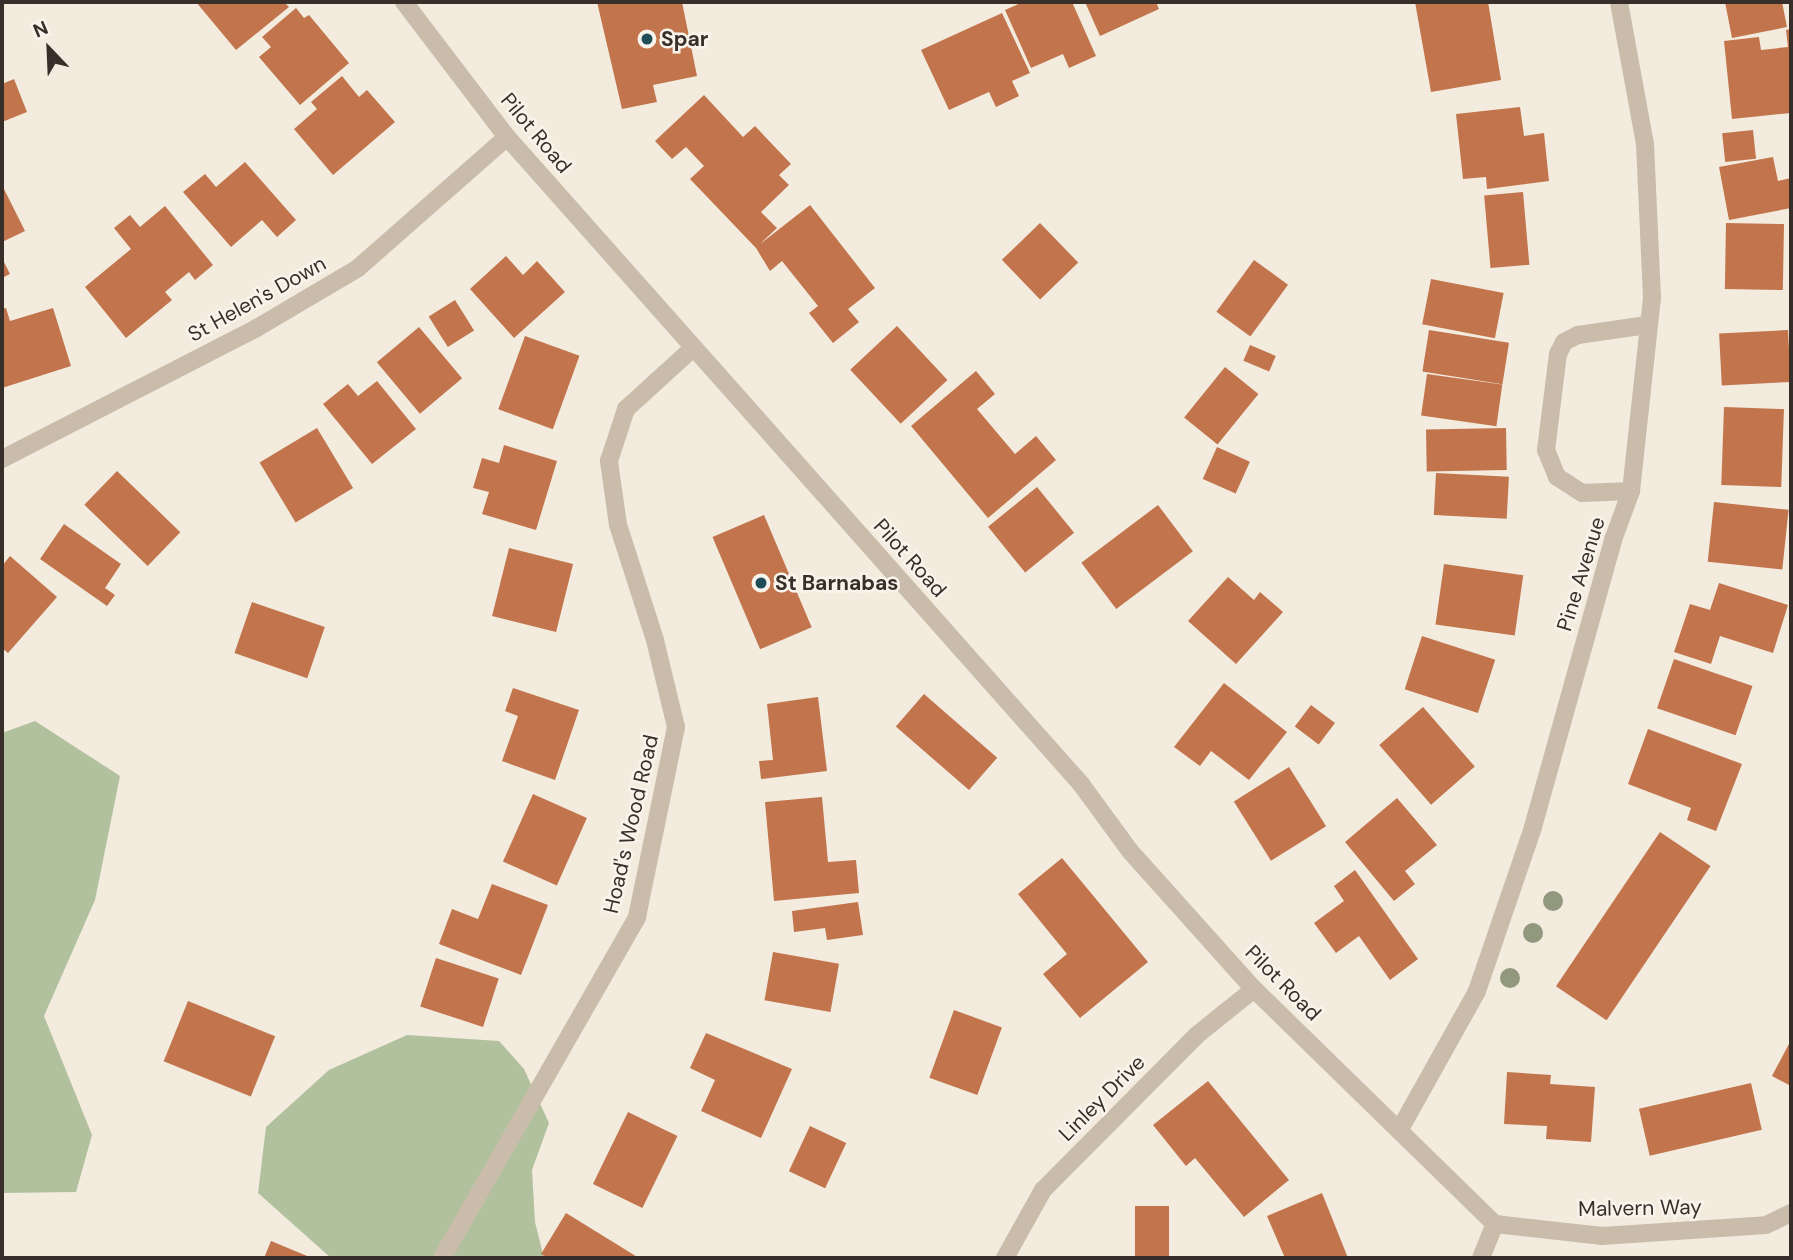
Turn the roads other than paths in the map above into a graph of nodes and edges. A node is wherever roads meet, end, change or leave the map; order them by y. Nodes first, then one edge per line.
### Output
1 (404, 2) edge
2 (1619, 2) edge
3 (507, 137) junction
4 (1647, 325) junction
5 (692, 349) junction
6 (2, 459) edge
7 (1631, 491) junction
8 (1254, 989) junction
9 (1400, 1129) junction
10 (1791, 1213) edge
11 (1495, 1224) junction
12 (442, 1258) edge
13 (1005, 1258) edge
14 (1480, 1258) edge

1 - 3 street, Pilot Road
2 - 4 street, Pine Avenue
3 - 5 street, Pilot Road
3 - 6 street, St Helen's Down
4 - 7 street, Pine Avenue
4 - 7 street
5 - 8 street, Pilot Road
5 - 12 street, Hoad's Wood Road
7 - 9 street, Pine Avenue
8 - 9 street, Pilot Road
8 - 13 street, Linley Drive
9 - 11 street
10 - 11 street, Malvern Way
11 - 14 street

